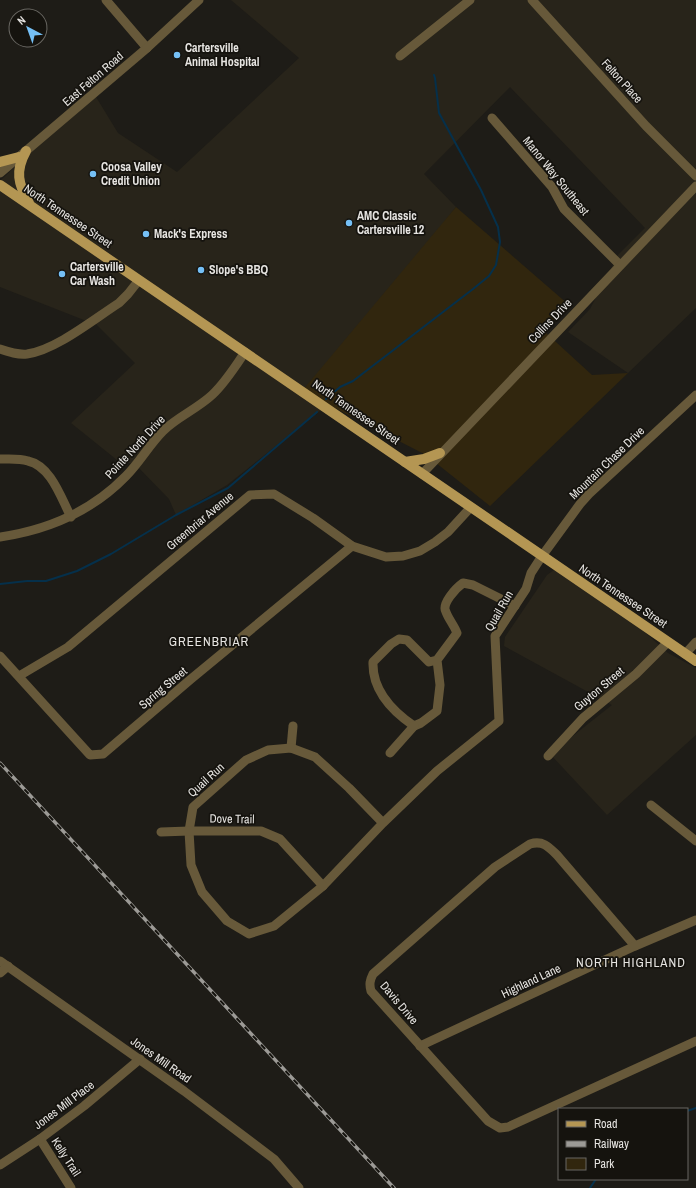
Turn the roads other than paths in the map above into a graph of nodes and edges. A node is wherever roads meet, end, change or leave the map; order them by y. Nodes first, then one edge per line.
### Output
1 (106, 0) edge
2 (199, 0) edge
3 (470, 0) edge
4 (532, 0) edge
5 (147, 48) junction
6 (400, 56) dead end
7 (492, 118) dead end
8 (23, 154) junction
9 (0, 162) edge
10 (0, 173) edge
11 (696, 176) edge
12 (0, 185) edge
13 (696, 186) edge
14 (31, 206) junction
15 (620, 265) junction
16 (139, 280) junction
17 (0, 349) edge
18 (245, 352) junction
19 (696, 395) edge
20 (440, 453) junction
21 (0, 458) edge
22 (405, 462) junction
23 (422, 474) junction
24 (471, 507) junction
25 (71, 517) junction
26 (0, 537) edge
27 (352, 546) junction
28 (542, 556) junction
29 (515, 606) junction
30 (668, 642) junction
31 (696, 642) edge
32 (685, 654) junction
33 (0, 656) edge
34 (437, 660) junction
35 (696, 661) edge
36 (19, 676) junction
37 (293, 726) dead end
38 (414, 726) junction
39 (291, 748) junction
40 (390, 753) dead end
41 (548, 756) dead end
42 (651, 804) dead end
43 (383, 822) junction
44 (189, 831) junction
45 (161, 832) dead end
46 (696, 841) edge
47 (323, 886) junction
48 (696, 920) edge
49 (635, 946) junction
50 (4, 963) edge
51 (0, 973) edge
52 (696, 1041) edge
53 (420, 1046) junction
54 (140, 1059) junction
55 (40, 1139) junction
56 (0, 1165) edge
57 (71, 1188) edge
58 (299, 1188) edge

1 - 5 street
2 - 5 street, East Felton Road
3 - 6 street
4 - 11 street, Felton Place
5 - 8 street, East Felton Road
7 - 15 street, Manor Way Southeast
8 - 9 main road
8 - 10 street, East Felton Road
8 - 14 main road
12 - 14 main road, North Tennessee Street
13 - 15 street, Collins Drive
14 - 16 main road, North Tennessee Street
15 - 20 street, Collins Drive
16 - 17 street
16 - 18 main road, North Tennessee Street
18 - 22 main road, North Tennessee Street
18 - 25 street, Pointe North Drive
19 - 28 street, Mountain Chase Drive
20 - 22 main road
20 - 23 street, Collins Drive
21 - 25 street
22 - 23 main road, North Tennessee Street
23 - 24 main road, North Tennessee Street
24 - 27 street, Greenbriar Avenue
24 - 28 main road, North Tennessee Street
25 - 26 street, Pointe North Drive
27 - 36 street, Greenbriar Avenue
27 - 36 street, Spring Street
28 - 29 street, Quail Run
28 - 30 main road, North Tennessee Street
29 - 34 street
29 - 43 street, Quail Run
30 - 32 main road, North Tennessee Street
30 - 41 street, Guyton Street
31 - 32 street
32 - 35 main road, North Tennessee Street
33 - 36 street, Spring Street
34 - 38 street
34 - 38 street
37 - 39 street
38 - 40 street
39 - 43 street, Quail Run
39 - 44 street, Quail Run
42 - 46 street
43 - 47 street, Quail Run
44 - 45 street, Dove Trail
44 - 47 street, Dove Trail
44 - 47 street, Quail Run
48 - 49 street, Highland Lane
49 - 53 street, Highland Lane
49 - 53 street, Davis Drive
50 - 51 street
50 - 54 street, Jones Mill Road
52 - 53 street, Davis Drive
54 - 55 street, Jones Mill Place
54 - 58 street, Jones Mill Road
55 - 56 street, Jones Mill Place
55 - 57 street, Kelly Trail

